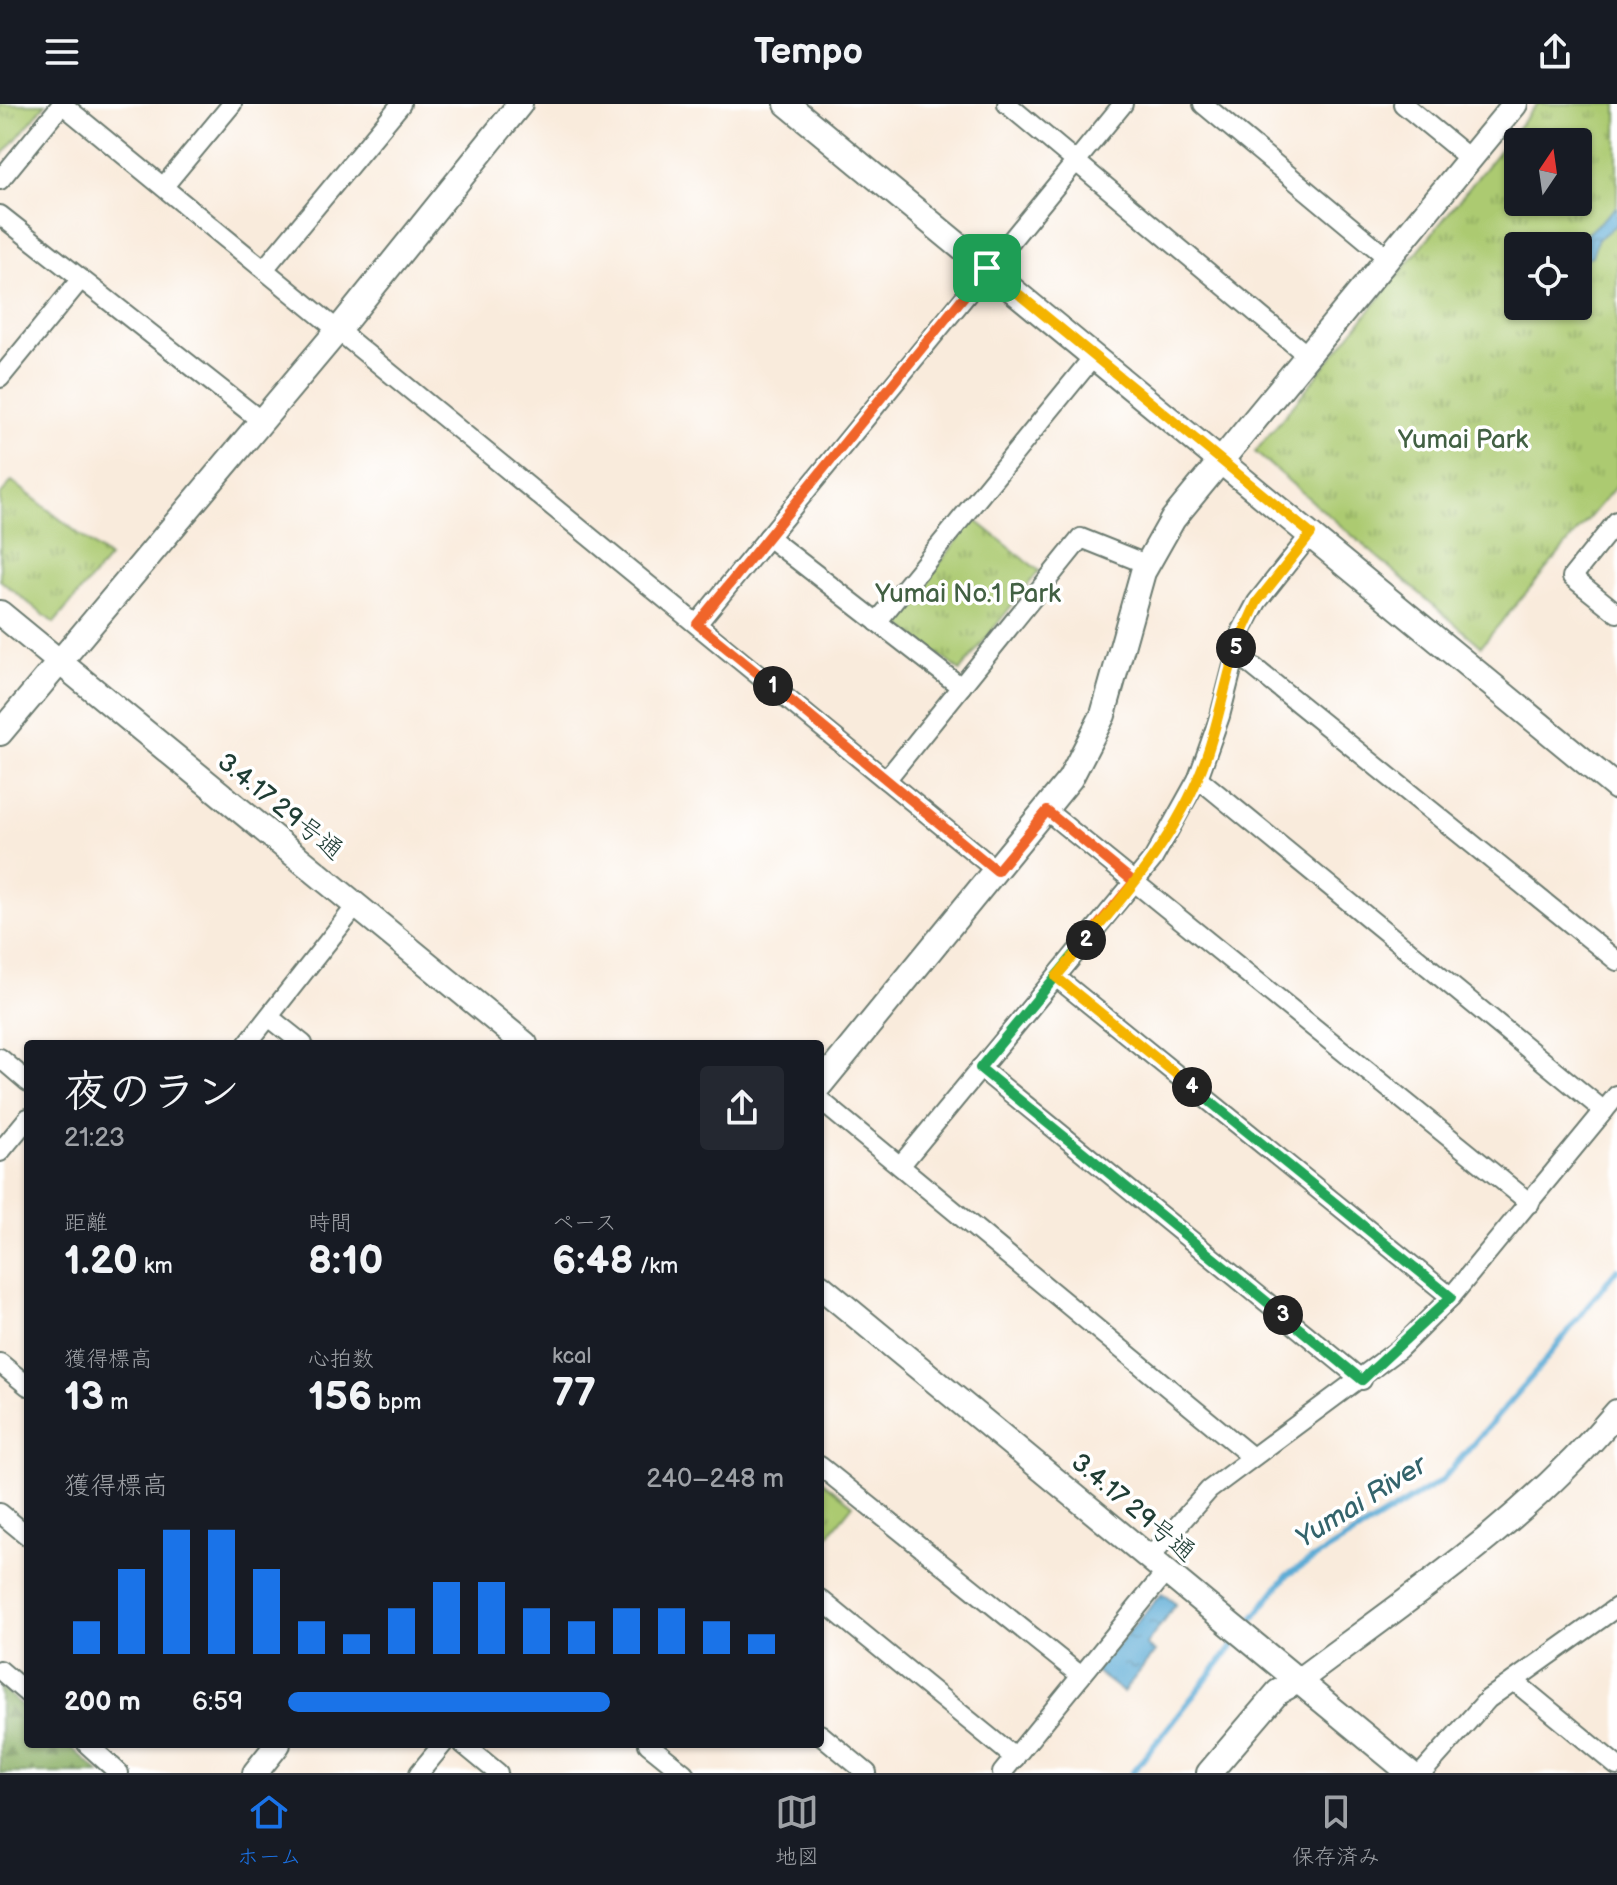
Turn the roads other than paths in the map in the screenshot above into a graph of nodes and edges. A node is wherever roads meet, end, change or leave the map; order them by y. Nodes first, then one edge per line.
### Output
1 (62, 104) edge
2 (232, 104) edge
3 (401, 104) edge
4 (520, 104) edge
5 (787, 104) edge
6 (1007, 104) edge
7 (1123, 104) edge
8 (1203, 104) edge
9 (1403, 104) edge
10 (1515, 104) edge
11 (1470, 159) junction
12 (1076, 161) junction
13 (0, 180) edge
14 (164, 186) junction
15 (0, 215) edge
16 (1388, 258) junction
17 (265, 268) junction
18 (987, 268) junction
19 (81, 279) junction
20 (339, 329) junction
21 (1094, 356) junction
22 (1308, 356) junction
23 (0, 378) edge
24 (260, 420) junction
25 (1222, 460) junction
26 (1617, 521) edge
27 (1311, 534) junction
28 (768, 537) junction
29 (1146, 564) junction
30 (0, 613) edge
31 (1617, 613) edge
32 (877, 622) junction
33 (697, 624) junction
34 (1235, 652) junction
35 (59, 661) junction
36 (961, 687) junction
37 (0, 733) edge
38 (1198, 778) junction
39 (886, 780) junction
40 (1617, 788) edge
41 (1047, 811) junction
42 (997, 871) junction
43 (1134, 882) junction
44 (356, 906) junction
45 (1617, 961) edge
46 (1056, 977) junction
47 (269, 1017) junction
48 (250, 1040) edge
49 (298, 1040) edge
50 (520, 1040) edge
51 (0, 1058) edge
52 (980, 1068) junction
53 (24, 1079) edge
54 (824, 1080) edge
55 (1617, 1095) edge
56 (824, 1103) edge
57 (1604, 1111) junction
58 (24, 1123) edge
59 (0, 1152) edge
60 (900, 1166) junction
61 (1530, 1203) junction
62 (824, 1289) edge
63 (1451, 1297) junction
64 (0, 1363) edge
65 (1362, 1380) junction
66 (24, 1383) edge
67 (1617, 1412) edge
68 (1252, 1457) junction
69 (824, 1469) edge
70 (0, 1513) edge
71 (24, 1533) edge
72 (1158, 1565) junction
73 (824, 1602) edge
74 (1617, 1607) edge
75 (0, 1670) edge
76 (1081, 1676) junction
77 (1298, 1681) junction
78 (1514, 1681) junction
79 (24, 1691) edge
80 (824, 1737) edge
81 (98, 1748) edge
82 (275, 1748) edge
83 (440, 1748) edge
84 (468, 1748) edge
85 (653, 1748) edge
86 (1015, 1758) junction
87 (1617, 1766) edge
88 (119, 1773) edge
89 (255, 1773) edge
90 (419, 1773) edge
91 (498, 1773) edge
92 (684, 1773) edge
93 (867, 1773) edge
94 (1002, 1773) edge
95 (1209, 1773) edge
96 (1410, 1773) edge
97 (1422, 1773) edge

1 - 13 street
1 - 14 street
2 - 14 street
3 - 17 street
4 - 20 street
5 - 18 street
6 - 12 street
7 - 12 street
8 - 16 street
9 - 11 street
10 - 11 street
11 - 16 street
12 - 18 street
12 - 22 street
14 - 17 street
15 - 19 street
16 - 22 street
17 - 20 street
18 - 21 street
18 - 28 street
19 - 23 street
19 - 24 street
20 - 24 street
20 - 33 street
21 - 25 street
21 - 32 street
22 - 25 street
24 - 35 street
25 - 27 street
25 - 29 street
26 - 31 street
27 - 34 street
27 - 40 street
28 - 32 street
28 - 33 street
29 - 36 street
29 - 41 street
30 - 35 street, 3.4.17 29号通
32 - 36 street
33 - 39 street
34 - 38 street
34 - 45 street
35 - 37 street
35 - 44 street, 3.4.17 29号通
36 - 39 street
38 - 43 street
38 - 57 street
39 - 42 street
41 - 42 street
41 - 43 street
42 - 54 street
43 - 46 street
43 - 61 street
44 - 47 street
44 - 50 street, 3.4.17 29号通
46 - 52 street
46 - 63 street
47 - 48 street
47 - 49 street
51 - 53 street
52 - 60 street
52 - 65 street
55 - 57 street
56 - 60 street
57 - 61 street
58 - 59 street
60 - 68 street
61 - 63 street
62 - 72 street, 3.4.17 29号通
63 - 65 street
64 - 66 street
65 - 68 street
67 - 77 street
68 - 72 street
69 - 76 street
70 - 71 street
72 - 76 street
72 - 77 street, 3.4.17 29号通
73 - 86 street
74 - 78 street
75 - 79 street
76 - 86 street
77 - 95 street
77 - 96 street, 3.4.17 29号通
78 - 87 street
78 - 97 street
80 - 93 street
81 - 88 street
82 - 89 street
83 - 90 street
84 - 91 street
85 - 92 street
86 - 94 street

